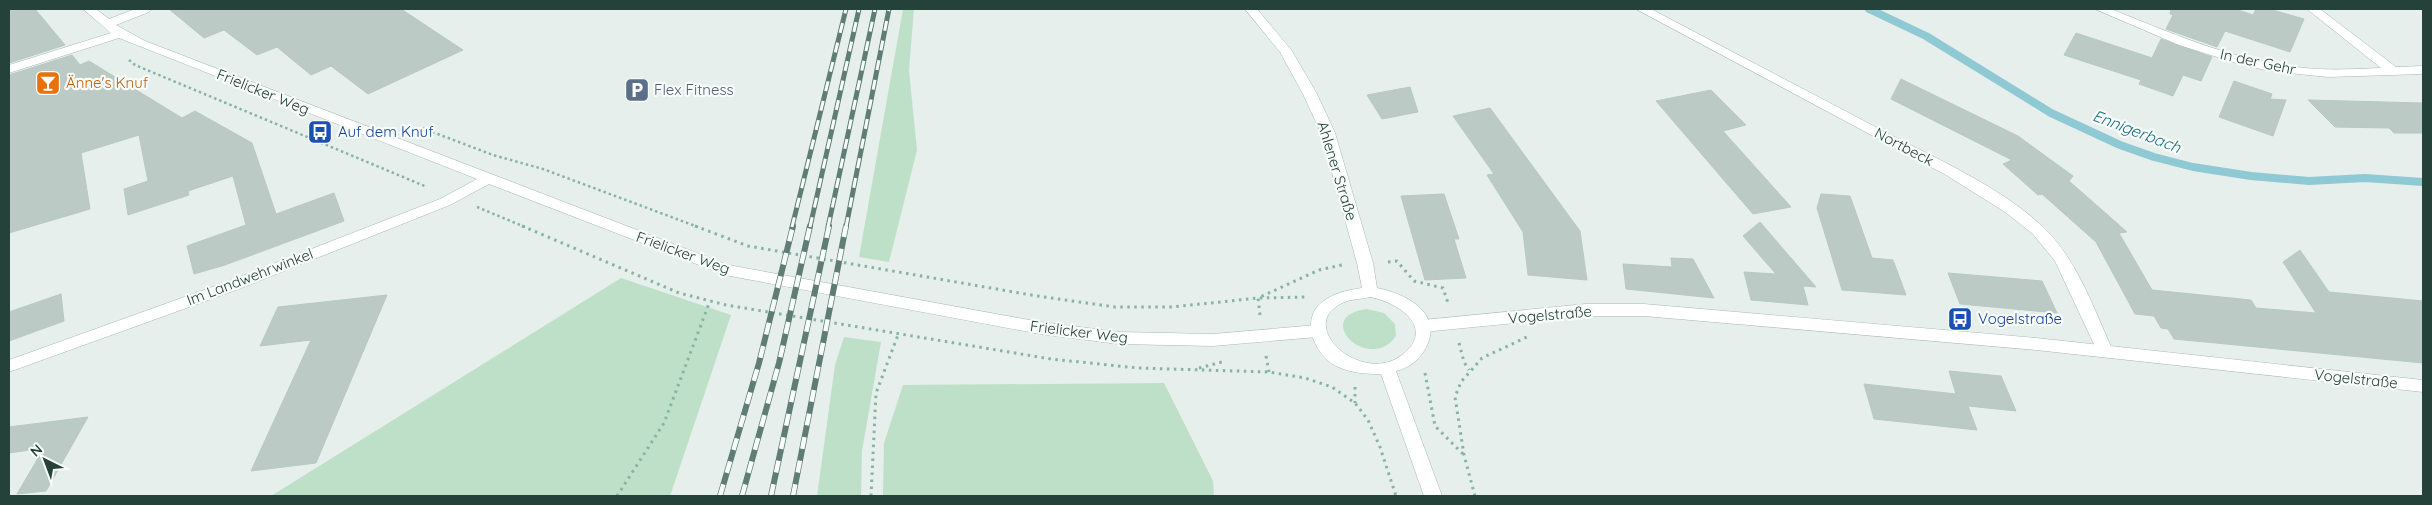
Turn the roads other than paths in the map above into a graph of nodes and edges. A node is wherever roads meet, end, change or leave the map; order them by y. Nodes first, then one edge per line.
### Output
1 (90, 9) edge
2 (145, 9) edge
3 (1251, 9) edge
4 (1642, 9) edge
5 (2101, 9) edge
6 (2313, 9) edge
7 (107, 24) junction
8 (120, 34) junction
9 (9, 69) edge
10 (2392, 70) junction
11 (2423, 70) edge
12 (488, 179) junction
13 (1370, 292) junction
14 (1422, 326) junction
15 (1317, 332) junction
16 (2105, 351) junction
17 (9, 366) edge
18 (1387, 368) junction
19 (2423, 386) edge
20 (1433, 496) edge

1 - 7 street, Frielicker Weg
2 - 7 street
3 - 13 street, Ahlener Straße
4 - 16 street, Nortbeck
5 - 10 street, In der Gehr
6 - 10 street
7 - 8 street, Frielicker Weg
8 - 9 street
8 - 12 street, Frielicker Weg
10 - 11 street, In der Gehr
12 - 15 street, Frielicker Weg
12 - 17 street, Im Landwehrwinkel
13 - 14 street
13 - 15 street
14 - 16 street, Vogelstraße
14 - 18 street
15 - 18 street
16 - 19 street, Vogelstraße
18 - 20 street

